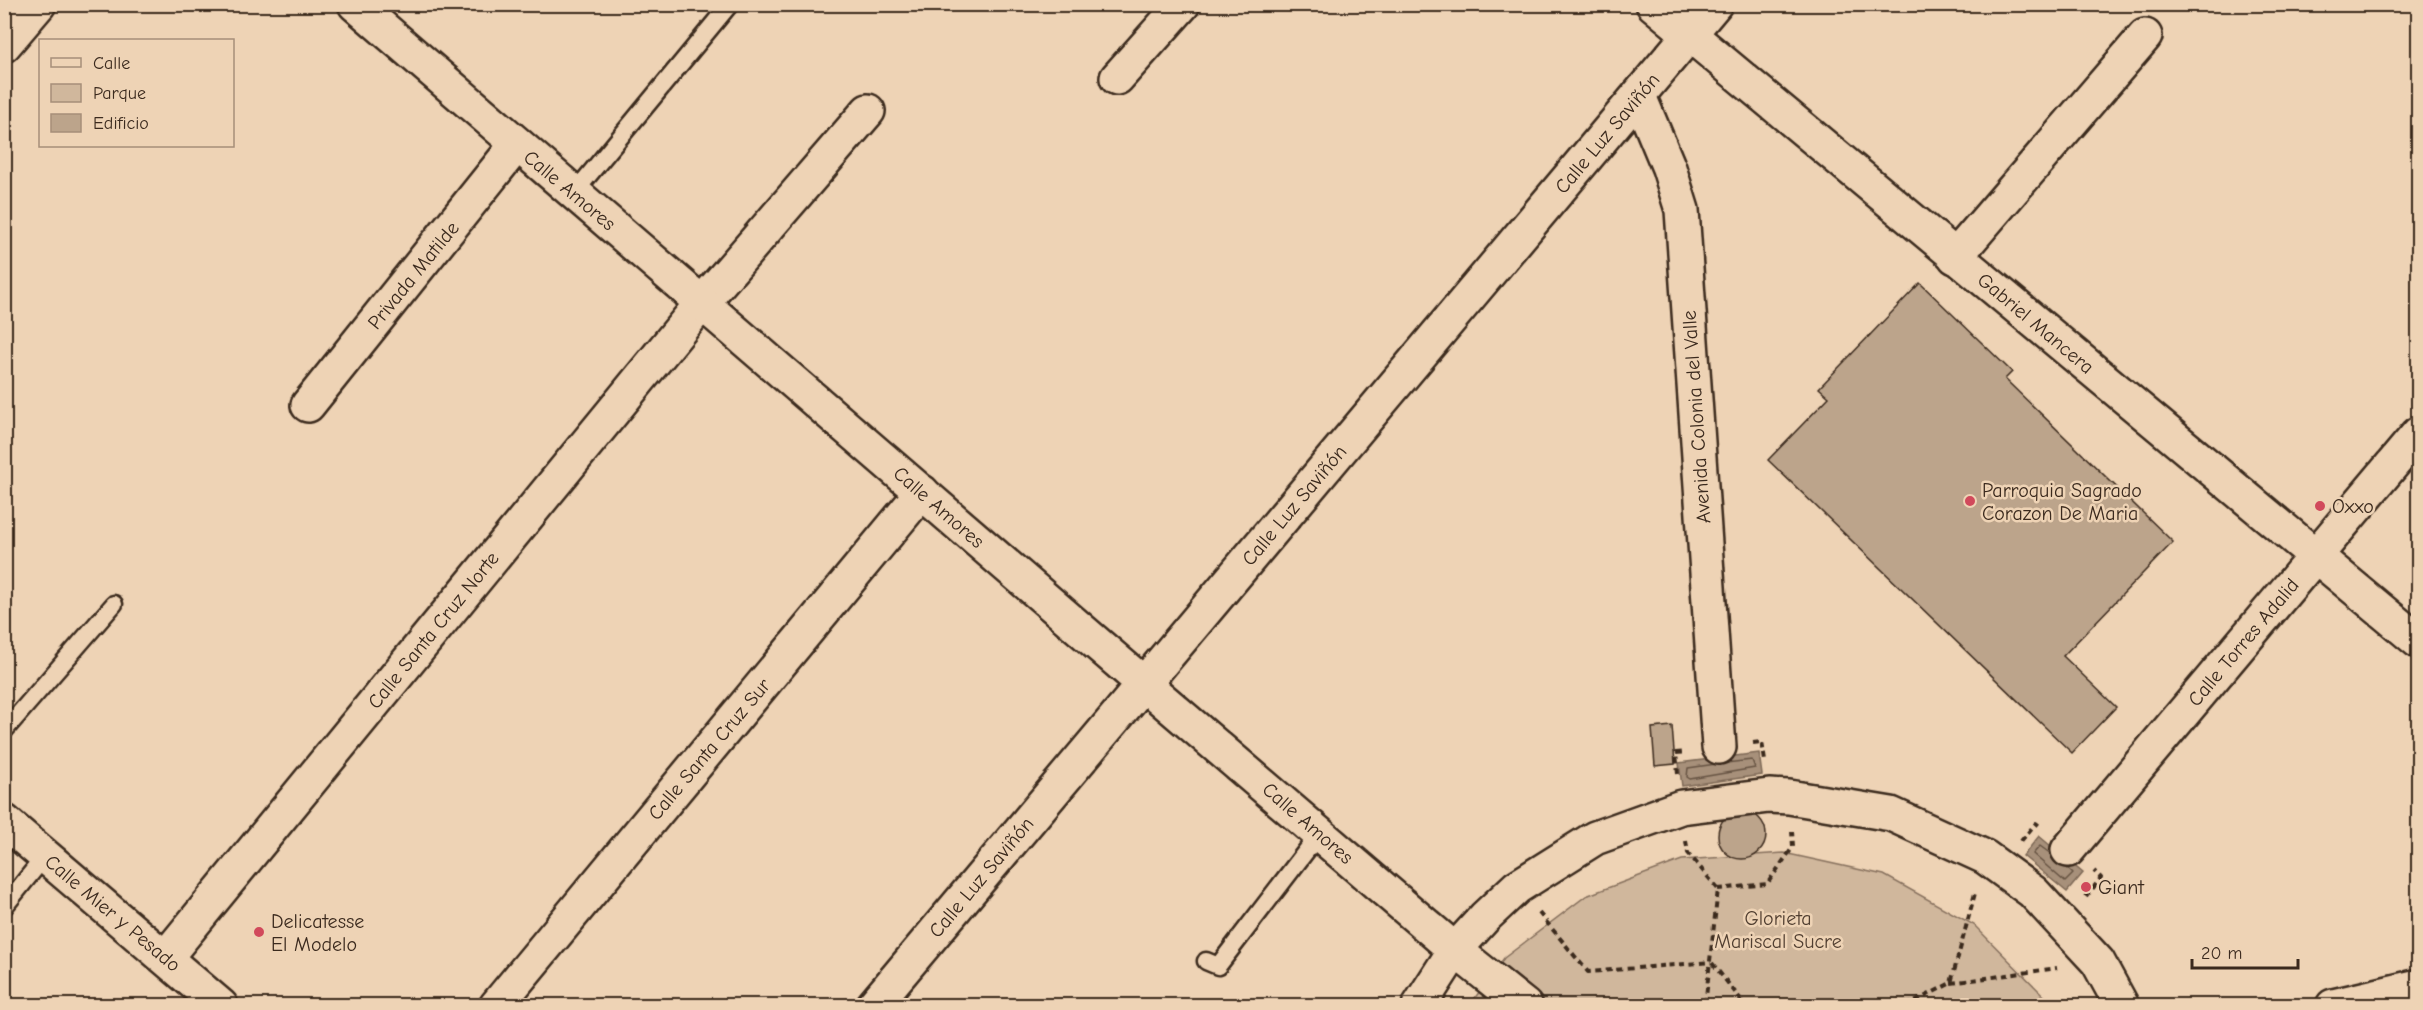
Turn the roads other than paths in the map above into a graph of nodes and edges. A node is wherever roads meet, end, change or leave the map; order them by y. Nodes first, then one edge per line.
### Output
1 (39, 4) edge
2 (355, 4) edge
3 (730, 4) edge
4 (1183, 4) edge
5 (1653, 4) edge
6 (1684, 4) edge
7 (1715, 4) edge
8 (1689, 36) junction
9 (2145, 36) dead end
10 (4, 45) edge
11 (1117, 78) dead end
12 (1639, 96) junction
13 (868, 111) dead end
14 (517, 144) junction
15 (574, 193) junction
16 (1955, 256) junction
17 (702, 303) junction
18 (308, 405) dead end
19 (2418, 434) edge
20 (922, 492) junction
21 (2316, 555) junction
22 (114, 604) dead end
23 (2418, 641) edge
24 (1144, 684) junction
25 (4, 731) edge
26 (1719, 747) road end
27 (4, 821) edge
28 (1320, 833) junction
29 (2068, 850) dead end
30 (45, 856) junction
31 (4, 907) edge
32 (1455, 950) junction
33 (165, 958) junction
34 (1206, 961) dead end
35 (2418, 986) edge
36 (220, 1005) edge
37 (496, 1005) edge
38 (873, 1005) edge
39 (1419, 1005) edge
40 (1525, 1005) edge
41 (2122, 1005) edge
42 (2333, 1005) edge

1 - 10 street
2 - 14 street, Calle Amores
3 - 15 lane
4 - 11 street
5 - 8 street, Gabriel Mancera
6 - 8 street
7 - 8 street, Calle Luz Saviñón
8 - 12 street, Calle Luz Saviñón
8 - 16 street, Gabriel Mancera
9 - 16 street
12 - 24 street, Calle Luz Saviñón
12 - 26 street, Avenida Colonia del Valle
13 - 17 street, Calle Santa Cruz Norte
14 - 15 street, Calle Amores
14 - 18 street, Privada Matilde
15 - 17 street, Calle Amores
16 - 21 street, Gabriel Mancera
17 - 20 street, Calle Amores
17 - 33 street, Calle Santa Cruz Norte
19 - 21 street, Calle Torres Adalid
20 - 24 street, Calle Amores
20 - 37 street, Calle Santa Cruz Sur
21 - 23 street, Gabriel Mancera
21 - 29 street, Calle Torres Adalid
22 - 25 lane
24 - 28 street, Calle Amores
24 - 38 street, Calle Luz Saviñón
27 - 30 street, Calle Mier y Pesado
28 - 32 street, Calle Amores
28 - 34 lane
30 - 31 lane
30 - 33 street, Calle Mier y Pesado
32 - 39 street
32 - 40 street, Calle Amores
32 - 41 street
33 - 36 street, Calle Mier y Pesado
35 - 42 street

